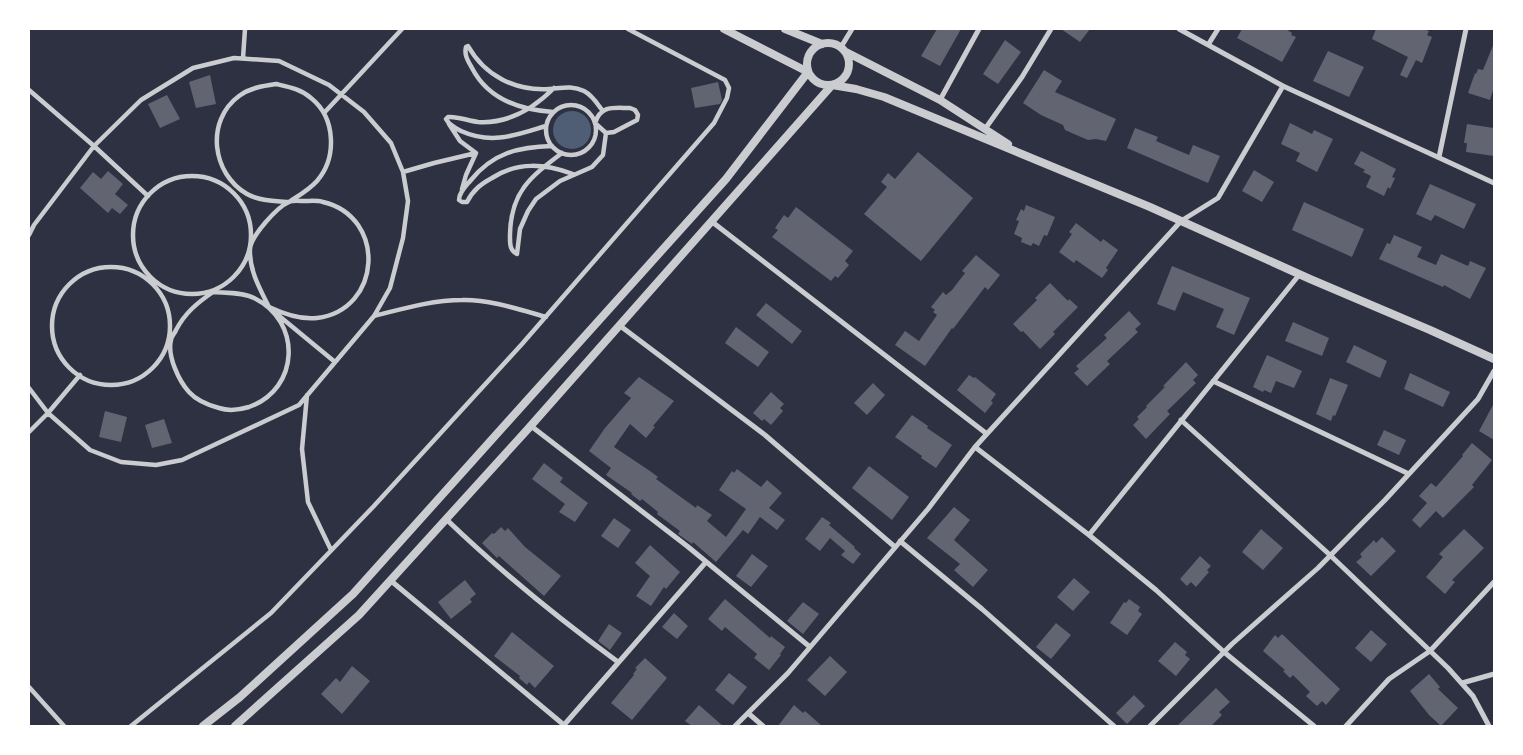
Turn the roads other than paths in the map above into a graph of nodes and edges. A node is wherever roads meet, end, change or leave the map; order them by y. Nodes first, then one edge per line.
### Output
1 (245, 29) edge
2 (402, 29) edge
3 (628, 29) edge
4 (724, 29) edge
5 (785, 29) edge
6 (852, 29) edge
7 (979, 29) edge
8 (1051, 29) edge
9 (1179, 29) edge
10 (1218, 29) edge
11 (1466, 29) edge
12 (822, 44) junction
13 (1208, 45) junction
14 (843, 50) junction
15 (243, 58) junction
16 (808, 72) junction
17 (832, 85) junction
18 (1283, 86) junction
19 (554, 88) junction
20 (29, 90) edge
21 (341, 94) junction
22 (940, 100) junction
23 (527, 108) junction
24 (602, 110) junction
25 (324, 112) junction
26 (553, 112) junction
27 (595, 123) junction
28 (449, 124) junction
29 (546, 126) junction
30 (985, 129) junction
31 (606, 133) junction
32 (94, 146) junction
33 (552, 146) junction
34 (476, 153) junction
35 (562, 153) junction
36 (1024, 155) junction
37 (1439, 157) junction
38 (545, 166) junction
39 (403, 172) junction
40 (575, 175) junction
41 (1494, 183) edge
42 (462, 191) junction
43 (148, 196) junction
44 (289, 202) junction
45 (711, 221) junction
46 (1181, 221) junction
47 (29, 235) edge
48 (250, 247) junction
49 (1299, 274) junction
50 (213, 292) junction
51 (269, 307) junction
52 (374, 316) junction
53 (546, 317) junction
54 (619, 325) junction
55 (170, 340) junction
56 (1494, 359) edge
57 (335, 362) junction
58 (1494, 371) edge
59 (80, 376) junction
60 (1213, 381) junction
61 (29, 388) edge
62 (308, 395) junction
63 (48, 413) junction
64 (1181, 420) junction
65 (531, 426) junction
66 (29, 432) edge
67 (987, 434) junction
68 (975, 447) junction
69 (1409, 474) junction
70 (446, 519) junction
71 (1089, 534) junction
72 (900, 541) junction
73 (895, 548) junction
74 (331, 550) junction
75 (1330, 555) junction
76 (706, 562) junction
77 (390, 580) junction
78 (1494, 582) edge
79 (810, 647) junction
80 (1430, 651) junction
81 (1224, 652) junction
82 (618, 662) junction
83 (1494, 674) edge
84 (1462, 683) junction
85 (29, 687) edge
86 (748, 713) junction
87 (64, 726) edge
88 (131, 726) edge
89 (204, 726) edge
90 (234, 726) edge
91 (564, 726) edge
92 (735, 726) edge
93 (763, 726) edge
94 (1114, 726) edge
95 (1150, 726) edge
96 (1314, 726) edge
97 (1346, 726) edge
98 (1489, 726) edge

1 - 15 street
2 - 21 street
3 - 53 street
4 - 16 street
5 - 12 street
6 - 14 street
7 - 22 street
8 - 30 street
9 - 13 street
10 - 13 street
11 - 37 street
12 - 14 street
12 - 16 street
13 - 18 street
14 - 17 street
14 - 22 street
15 - 21 street
15 - 32 street
16 - 17 street
16 - 89 street
17 - 36 street
17 - 45 street
18 - 37 street
18 - 46 street
19 - 23 street
19 - 23 street
19 - 24 street
20 - 32 street
21 - 25 street
21 - 39 street
22 - 30 street
23 - 26 street
23 - 28 street
24 - 27 street
24 - 31 street
25 - 44 street
25 - 44 street
26 - 27 street
26 - 29 street
27 - 31 street
27 - 35 street
28 - 29 street
28 - 34 street
29 - 33 street
30 - 36 street
31 - 40 street
32 - 43 street
32 - 47 street
33 - 35 street
33 - 42 street
34 - 39 street
34 - 42 street
35 - 38 street
36 - 46 street
37 - 41 street
38 - 40 street
38 - 40 street
38 - 42 street
39 - 52 street
43 - 48 street
43 - 50 street
44 - 48 street
44 - 51 street
45 - 54 street
45 - 67 street
46 - 49 street
46 - 67 street
48 - 50 street
48 - 51 street
49 - 56 street
49 - 60 street
50 - 51 street
50 - 55 street
51 - 55 street
51 - 57 street
52 - 53 street
52 - 57 street
53 - 74 street
54 - 65 street
54 - 73 street
55 - 59 street
55 - 59 street
57 - 62 street
58 - 69 street
59 - 63 street
60 - 64 street
60 - 69 street
61 - 63 street
62 - 63 street
62 - 74 street
63 - 66 street
64 - 71 street
64 - 75 street
65 - 70 street
65 - 76 street
67 - 68 street
68 - 71 street
68 - 72 street
69 - 75 street
70 - 77 street
70 - 82 street
71 - 81 street
72 - 73 street
72 - 94 street
73 - 79 street
74 - 88 street
75 - 80 street
75 - 81 street
76 - 79 street
76 - 82 street
77 - 90 street
77 - 91 street
78 - 80 street
79 - 86 street
80 - 84 street
80 - 97 street
81 - 95 street
81 - 96 street
82 - 91 street
83 - 84 street
84 - 98 street
85 - 87 street
86 - 92 street
86 - 93 street

